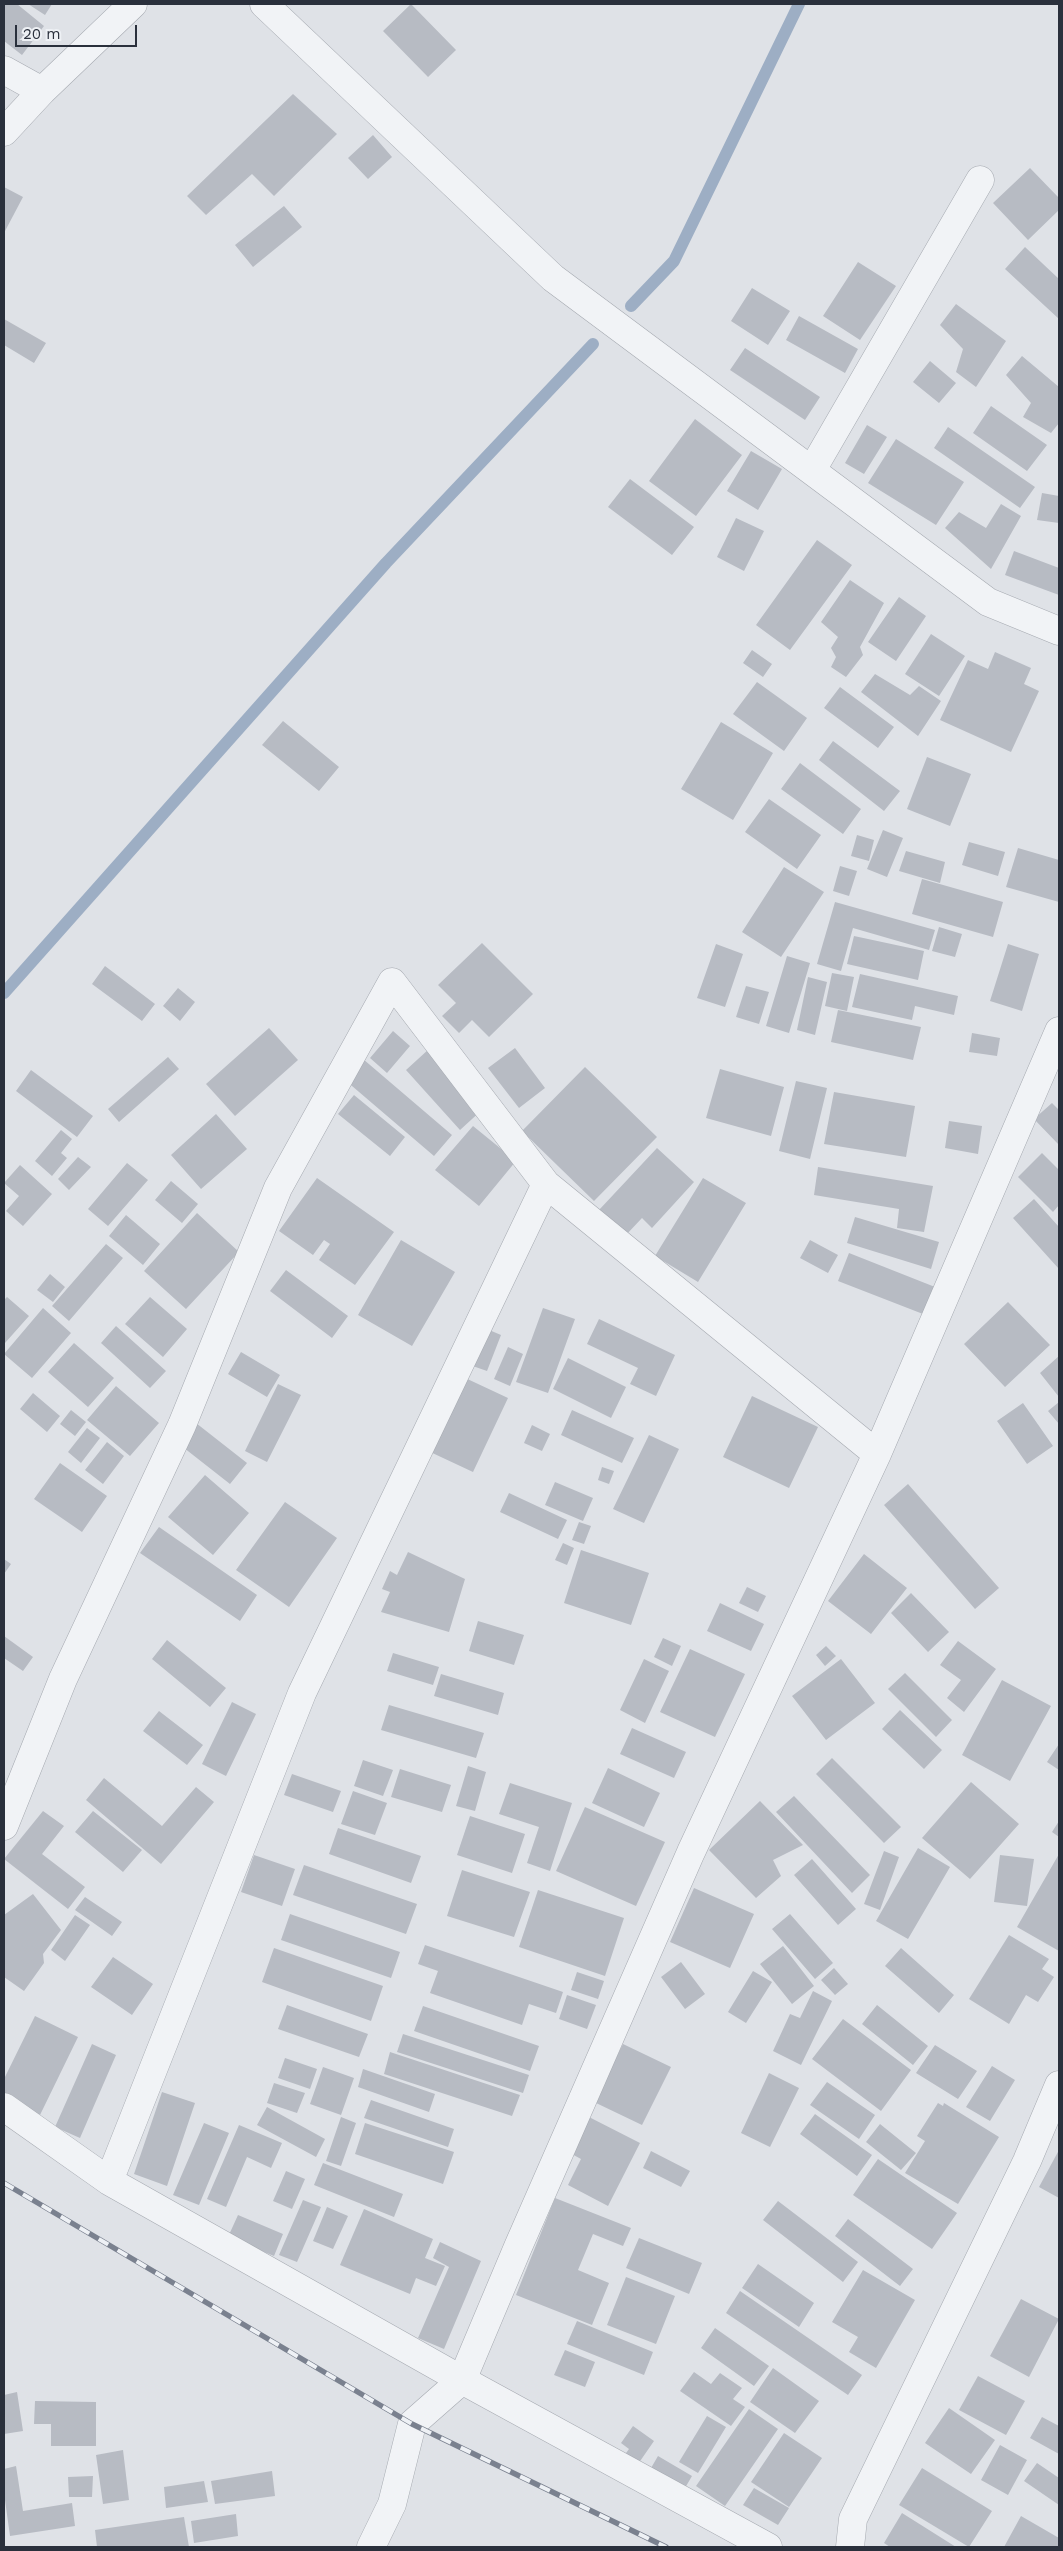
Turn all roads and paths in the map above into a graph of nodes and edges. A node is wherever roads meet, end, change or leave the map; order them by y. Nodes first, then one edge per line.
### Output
1 (133, 4) edge
2 (264, 4) edge
3 (4, 70) edge
4 (42, 91) junction
5 (4, 132) edge
6 (980, 180) dead end
7 (812, 470) junction
8 (1059, 631) edge
9 (1059, 1031) edge
10 (546, 1184) junction
11 (877, 1454) junction
12 (4, 1826) edge
13 (1059, 2085) edge
14 (4, 2108) edge
15 (109, 2181) junction
16 (462, 2380) junction
17 (371, 2547) edge
18 (768, 2547) edge
19 (850, 2547) edge

1 - 4 street
2 - 7 street
3 - 4 street
4 - 5 street
6 - 7 street
7 - 8 street
9 - 11 street
10 - 11 street
10 - 12 street
10 - 15 street
11 - 16 street
13 - 19 street
14 - 15 street
15 - 16 street
16 - 17 street
16 - 18 street

